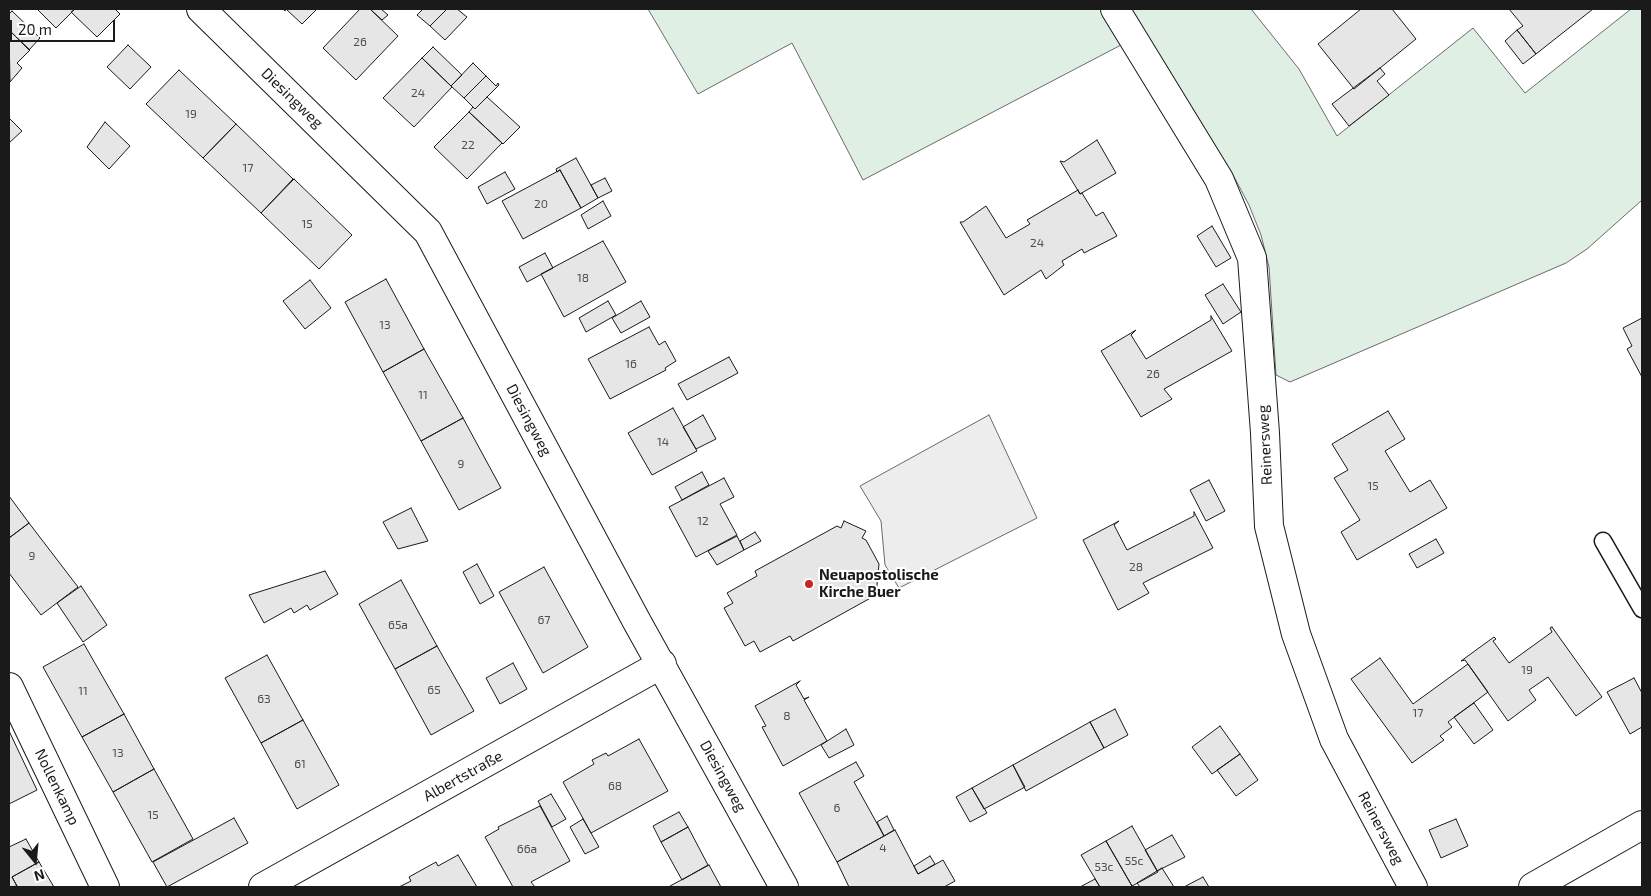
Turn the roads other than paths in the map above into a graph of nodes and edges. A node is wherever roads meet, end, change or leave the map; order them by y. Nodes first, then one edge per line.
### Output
1 (201, 9) edge
2 (1115, 9) edge
3 (1603, 541) dead end
4 (1642, 610) edge
5 (662, 664) junction
6 (9, 687) edge
7 (1642, 826) edge
8 (105, 887) edge
9 (263, 887) edge
10 (784, 887) edge
11 (1413, 887) edge
12 (1533, 887) edge

1 - 5 street, Diesingweg
2 - 11 street, Reinersweg
3 - 4 lane
5 - 9 street, Albertstraße
5 - 10 street, Diesingweg
6 - 8 street, Nollenkamp
7 - 12 street

